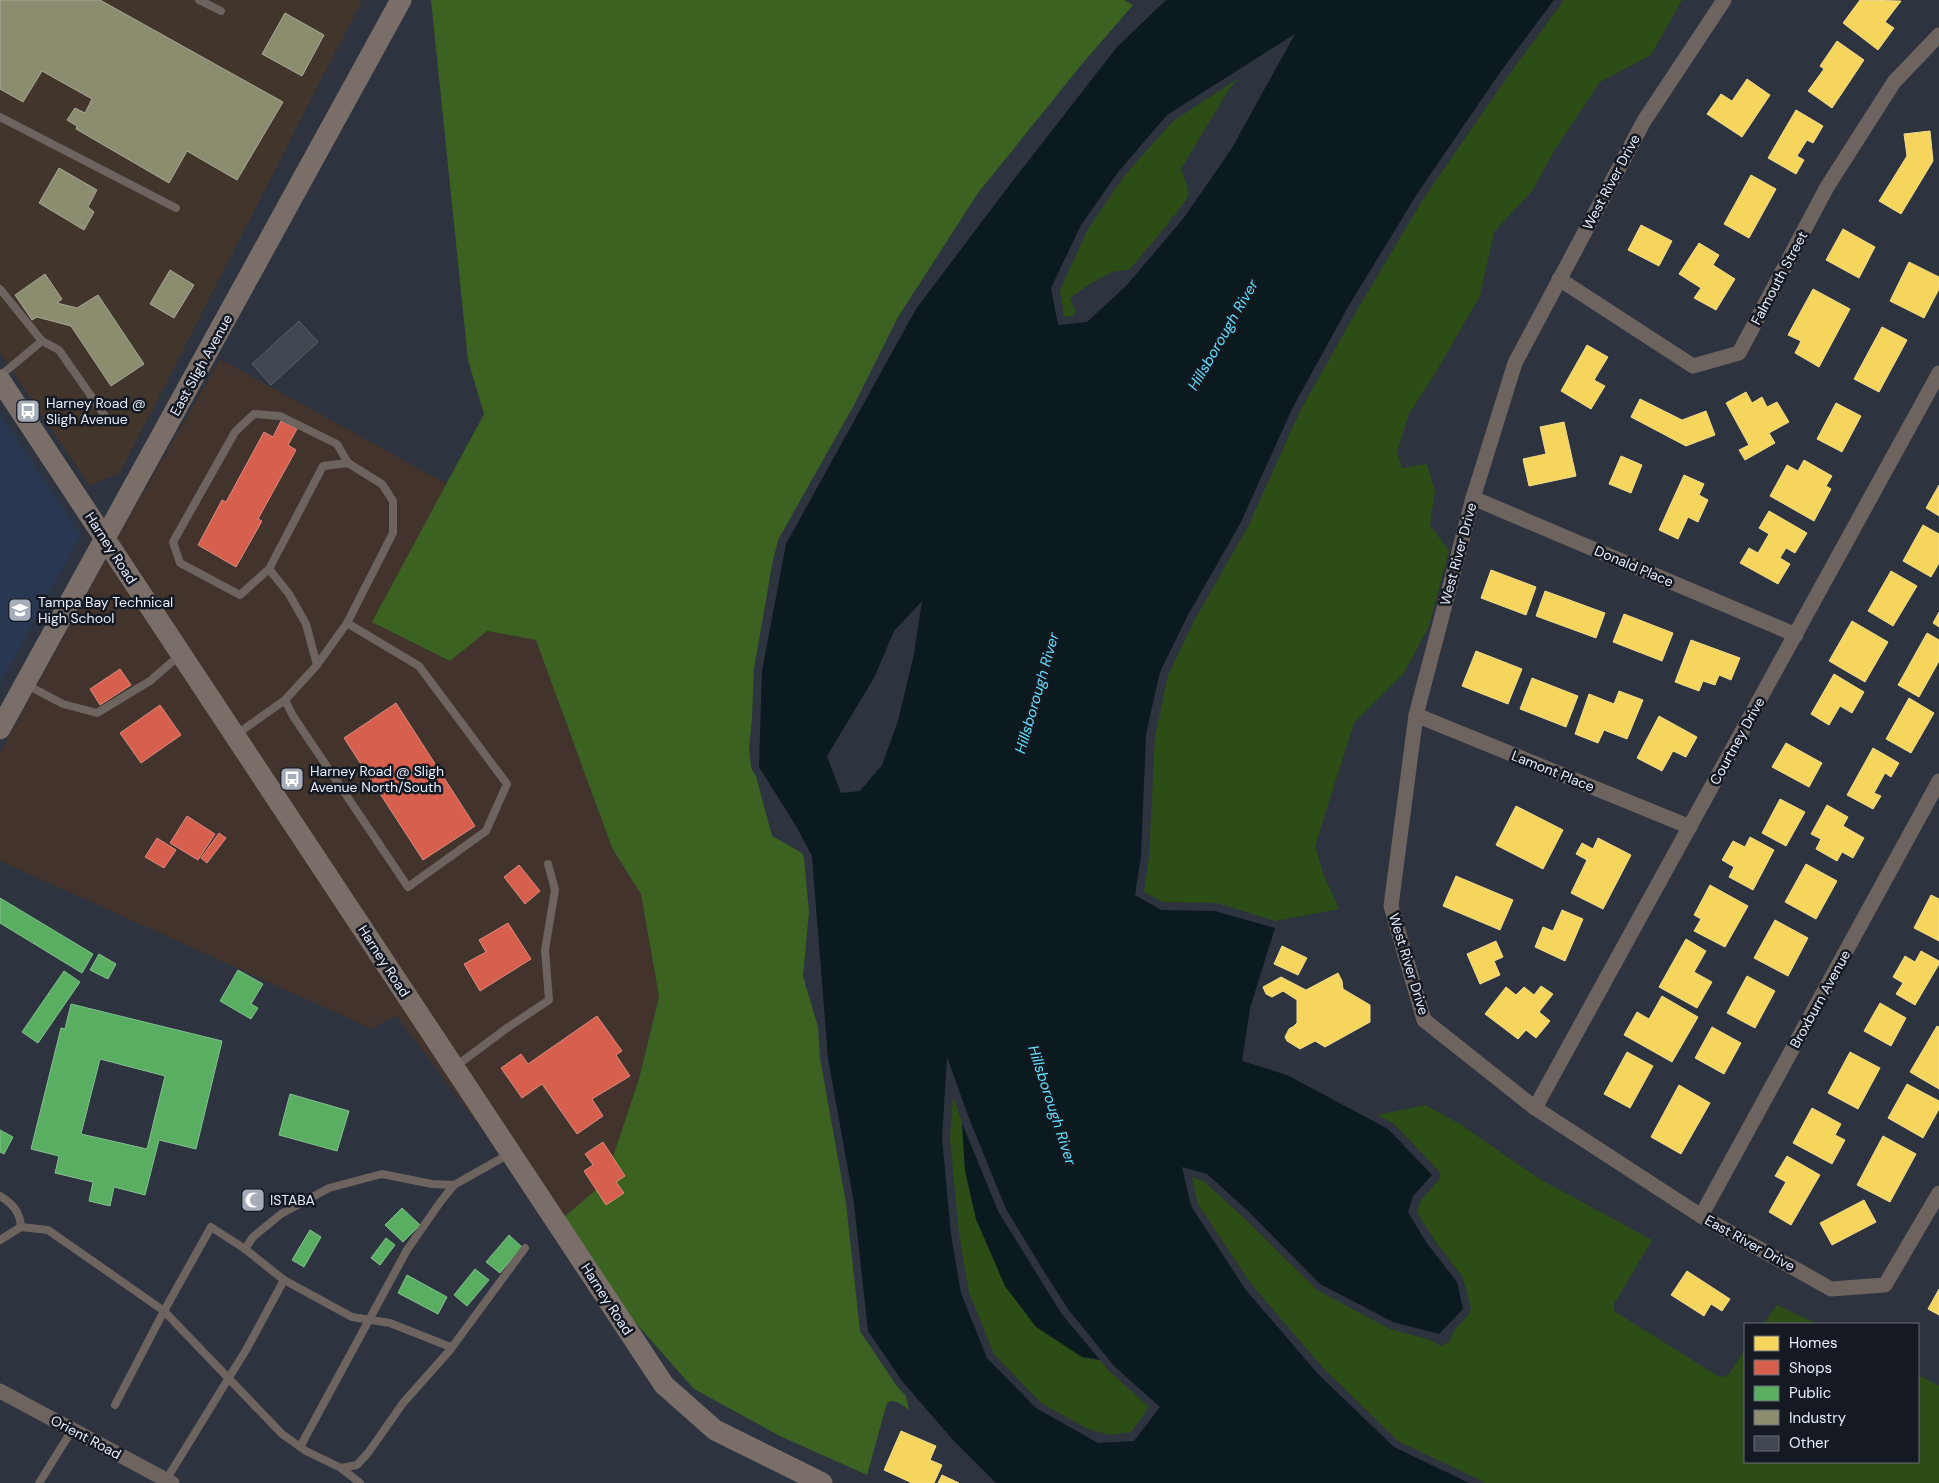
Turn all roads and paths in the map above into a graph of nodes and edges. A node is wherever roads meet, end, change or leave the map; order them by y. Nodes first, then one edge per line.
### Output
1 (199, 0) edge
2 (401, 0) edge
3 (1724, 0) edge
4 (221, 11) dead end
5 (1939, 35) edge
6 (0, 117) edge
7 (176, 208) dead end
8 (1559, 279) junction
9 (0, 289) edge
10 (42, 342) junction
11 (1939, 373) edge
12 (0, 378) edge
13 (107, 419) dead end
14 (348, 463) junction
15 (1473, 498) junction
16 (105, 538) junction
17 (269, 569) junction
18 (347, 623) junction
19 (1796, 635) junction
20 (181, 654) junction
21 (317, 665) junction
22 (25, 684) junction
23 (285, 700) junction
24 (1416, 715) junction
25 (0, 729) edge
26 (235, 736) junction
27 (1939, 782) edge
28 (1690, 827) junction
29 (548, 864) dead end
30 (454, 1068) junction
31 (1535, 1108) junction
32 (510, 1153) junction
33 (454, 1185) junction
34 (1939, 1193) edge
35 (0, 1196) edge
36 (1701, 1216) junction
37 (21, 1227) junction
38 (0, 1240) edge
39 (525, 1248) dead end
40 (245, 1249) junction
41 (284, 1280) junction
42 (164, 1312) junction
43 (370, 1320) junction
44 (450, 1350) junction
45 (228, 1378) junction
46 (0, 1391) edge
47 (116, 1405) dead end
48 (72, 1430) junction
49 (300, 1447) junction
50 (342, 1468) junction
51 (169, 1481) edge
52 (816, 1482) edge
53 (39, 1483) edge
54 (360, 1483) edge

1 - 4 lane
2 - 16 street, East Sligh Avenue
3 - 8 street, West River Drive
5 - 8 street, Falmouth Street
6 - 7 lane
8 - 15 street, West River Drive
9 - 10 lane
10 - 12 lane
10 - 13 lane
11 - 19 street, Courtney Drive
12 - 16 street, Harney Road
14 - 17 lane
14 - 17 lane
14 - 18 lane
15 - 19 street, Donald Place
15 - 24 street, West River Drive
16 - 20 street, Harney Road
16 - 22 street, East Sligh Avenue
17 - 21 lane
18 - 21 lane
18 - 23 lane
19 - 28 street, Courtney Drive
20 - 22 lane
20 - 26 street, Harney Road
21 - 23 lane
22 - 25 street, East Sligh Avenue
23 - 26 lane
24 - 28 street, Lamont Place
24 - 31 street, West River Drive
26 - 30 street, Harney Road
27 - 36 street, Broxburn Avenue
28 - 31 street, Courtney Drive
29 - 30 lane
30 - 32 street, Harney Road
31 - 36 street, East River Drive
32 - 33 lane
32 - 52 street, Harney Road
33 - 40 lane
33 - 43 lane
34 - 36 street, East River Drive
35 - 37 lane
37 - 38 lane
37 - 42 lane
39 - 44 lane
40 - 41 lane
40 - 42 lane
41 - 43 lane
41 - 45 lane
42 - 45 lane
42 - 47 lane
43 - 44 lane
43 - 49 lane
44 - 50 lane
45 - 49 lane
45 - 51 lane
46 - 48 street, Orient Road
48 - 51 street, Orient Road
48 - 53 lane
49 - 50 lane
50 - 54 lane

